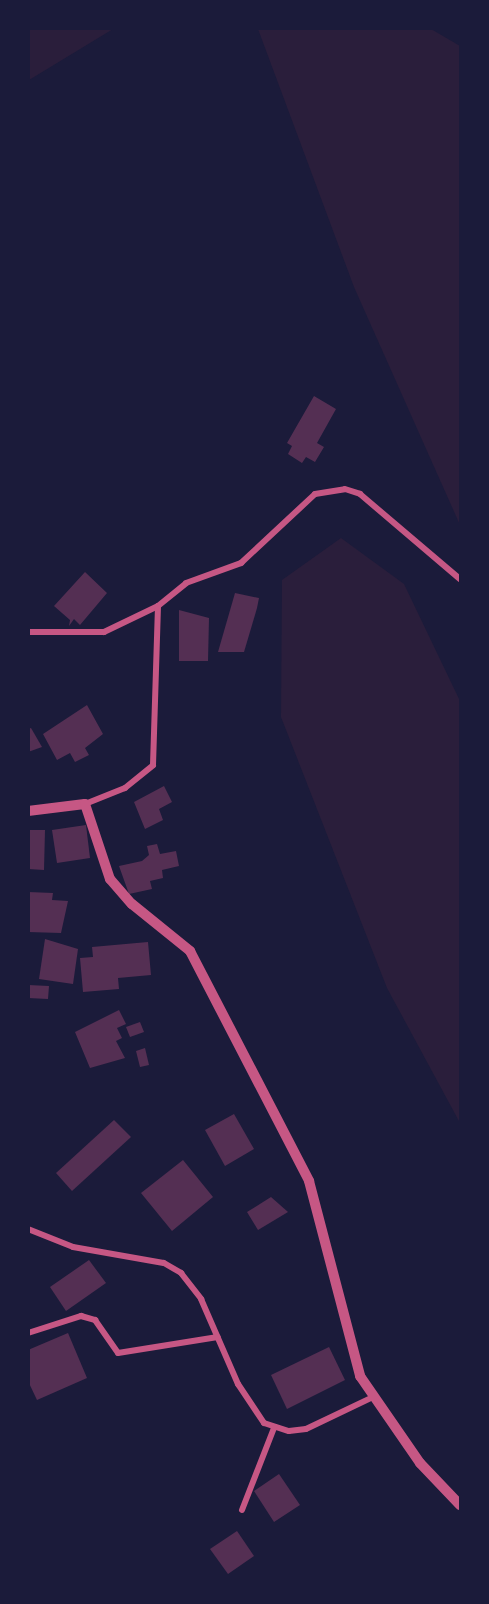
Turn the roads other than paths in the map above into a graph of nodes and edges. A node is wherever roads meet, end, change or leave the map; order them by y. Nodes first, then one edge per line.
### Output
1 (460, 579) edge
2 (158, 606) junction
3 (28, 632) edge
4 (85, 804) junction
5 (28, 811) edge
6 (28, 1229) edge
7 (28, 1333) edge
8 (218, 1337) junction
9 (373, 1397) junction
10 (274, 1428) junction
11 (460, 1505) edge
12 (242, 1510) dead end

1 - 2 street
2 - 3 street
2 - 4 street
4 - 5 street
4 - 9 street
6 - 8 street
7 - 8 street
8 - 10 street
9 - 10 street
9 - 11 street
10 - 12 street

